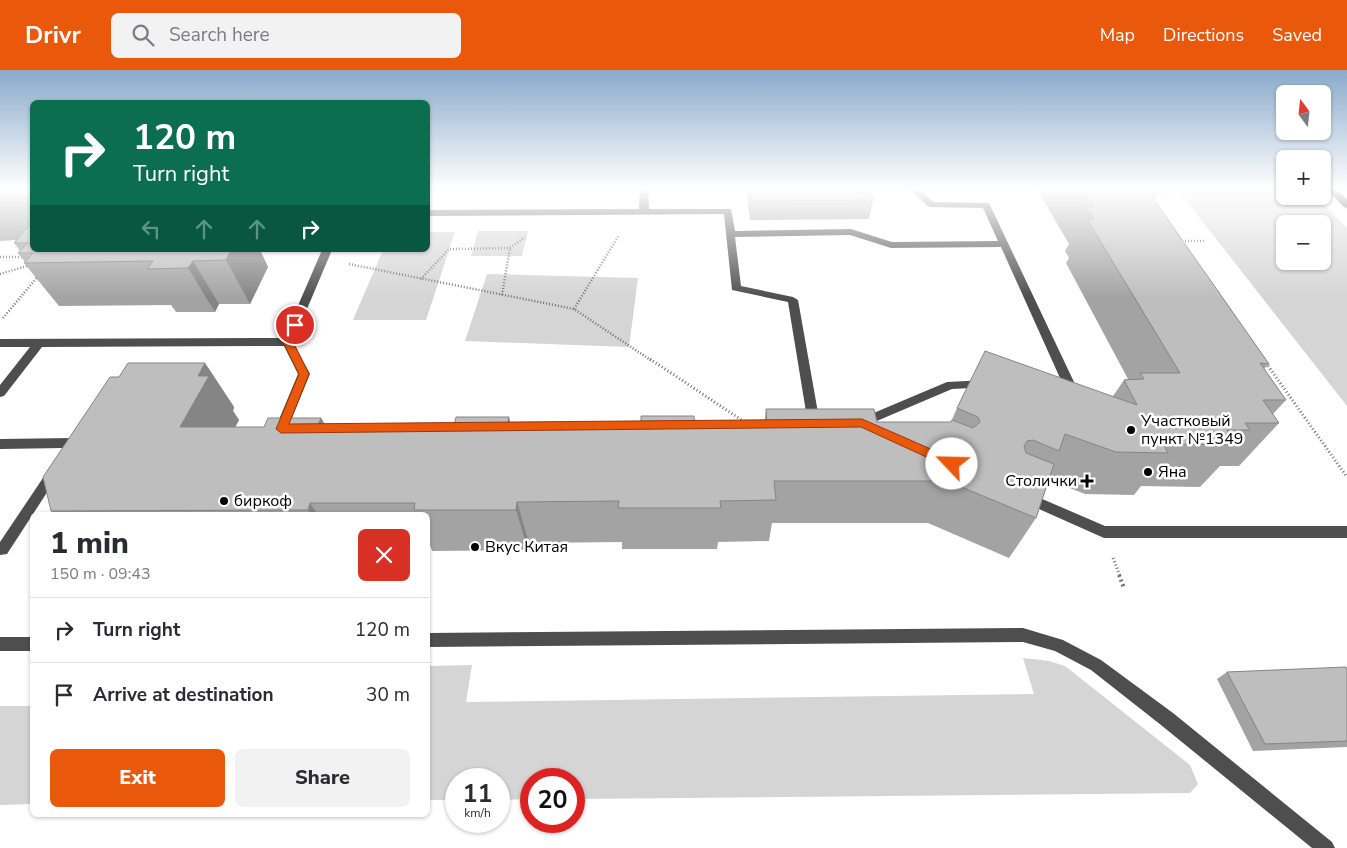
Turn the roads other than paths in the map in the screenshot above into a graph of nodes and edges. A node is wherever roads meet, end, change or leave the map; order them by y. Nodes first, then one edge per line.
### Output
1 (729, 225) edge
2 (995, 225) edge
3 (730, 234) junction
4 (1004, 244) junction
5 (325, 254) edge
6 (288, 342) junction
7 (0, 343) edge
8 (39, 343) junction
9 (1039, 383) edge
10 (1000, 384) edge
11 (0, 393) edge
12 (814, 424) edge
13 (300, 428) edge
14 (880, 431) edge
15 (0, 444) edge
16 (1016, 493) edge
17 (1347, 532) edge
18 (2, 550) dead end
19 (430, 640) edge
20 (0, 644) edge
21 (30, 644) edge
22 (1326, 848) edge

1 - 3 street
2 - 4 street
3 - 4 street
3 - 12 street
4 - 9 street
5 - 6 street
6 - 8 street
6 - 13 street
7 - 8 street
8 - 11 street
10 - 14 street
15 - 18 street
16 - 17 street
19 - 22 street
20 - 21 street

